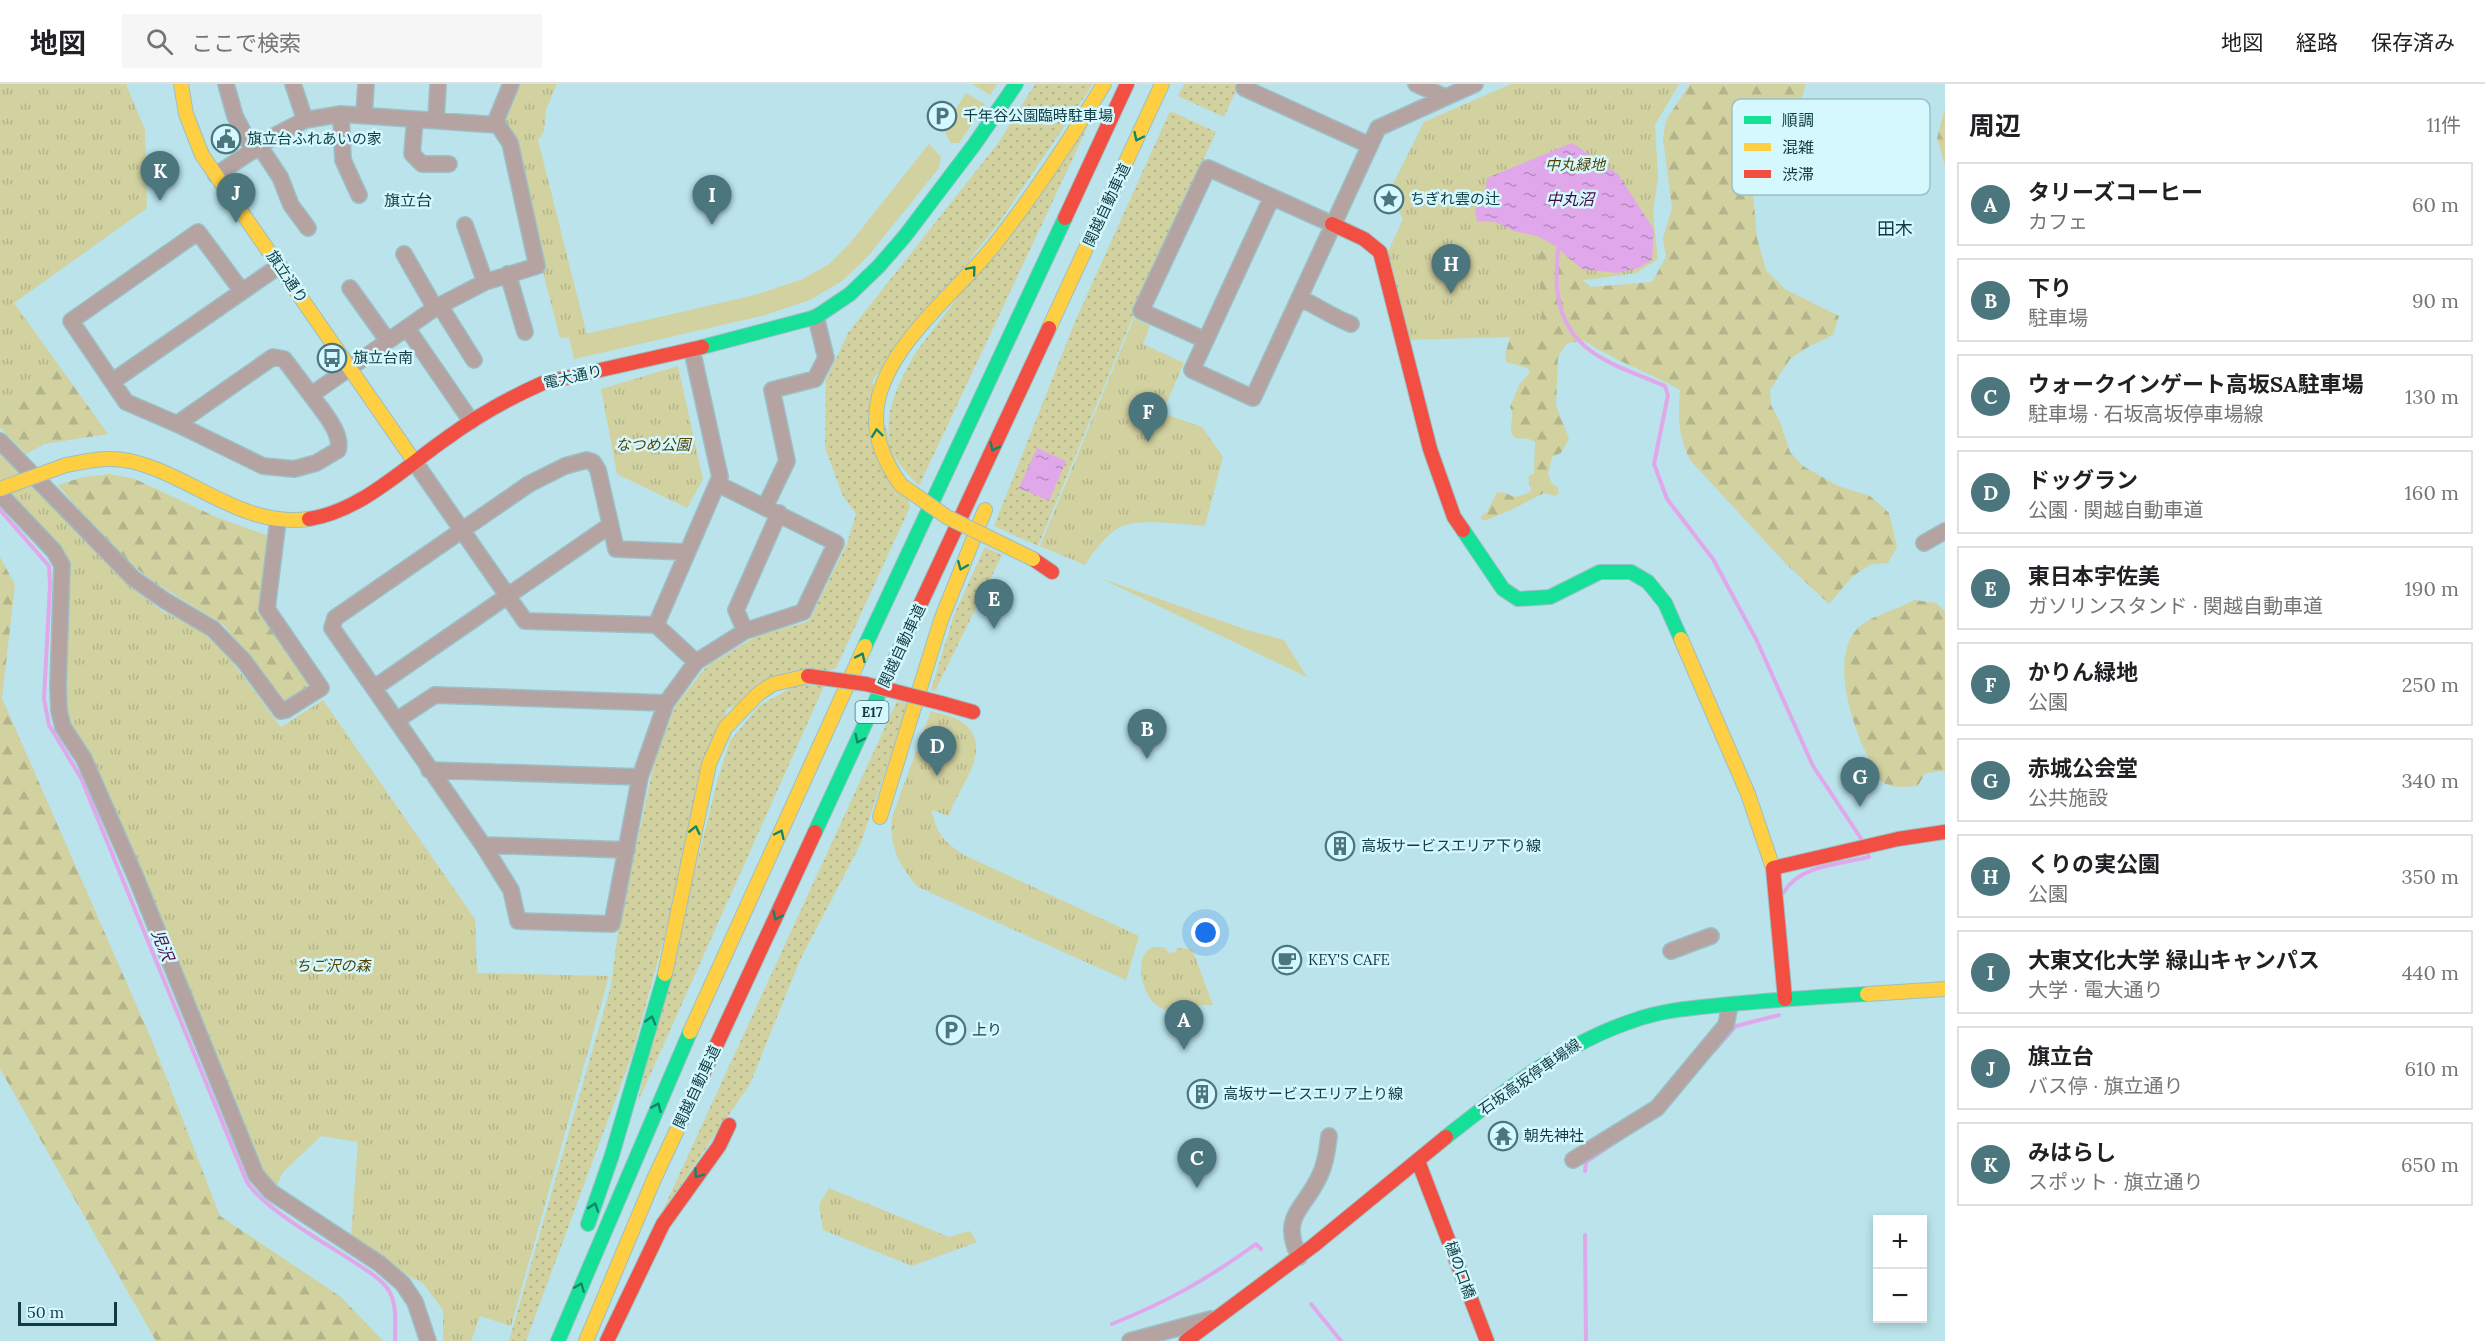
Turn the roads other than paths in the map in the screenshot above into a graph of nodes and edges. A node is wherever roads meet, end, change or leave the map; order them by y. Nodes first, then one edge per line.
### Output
1 (181, 84) edge
2 (226, 84) edge
3 (292, 84) edge
4 (366, 84) edge
5 (438, 84) edge
6 (511, 84) edge
7 (1016, 84) edge
8 (1104, 84) edge
9 (1127, 84) edge
10 (1162, 84) edge
11 (1246, 84) edge
12 (1416, 84) edge
13 (1475, 84) edge
14 (1445, 97) junction
15 (341, 114) junction
16 (364, 115) junction
17 (305, 120) junction
18 (415, 120) junction
19 (436, 121) junction
20 (498, 126) junction
21 (1369, 145) junction
22 (256, 149) junction
23 (449, 164) dead end
24 (216, 175) junction
25 (359, 195) dead end
26 (1272, 197) junction
27 (1332, 224) junction
28 (465, 225) dead end
29 (308, 228) dead end
30 (404, 254) dead end
31 (1083, 257) junction
32 (279, 266) junction
33 (508, 274) junction
34 (485, 282) junction
35 (350, 288) dead end
36 (241, 290) junction
37 (1299, 298) junction
38 (438, 307) junction
39 (816, 317) junction
40 (1351, 324) dead end
41 (407, 328) junction
42 (525, 332) dead end
43 (1205, 340) junction
44 (387, 341) junction
45 (692, 350) junction
46 (474, 360) dead end
47 (350, 370) junction
48 (112, 381) junction
49 (311, 394) junction
50 (471, 421) junction
51 (177, 423) junction
52 (0, 441) edge
53 (1006, 453) dead end
54 (414, 461) junction
55 (718, 484) junction
56 (0, 489) edge
57 (0, 494) edge
58 (989, 500) dead end
59 (772, 510) junction
60 (278, 520) junction
61 (609, 526) junction
62 (463, 531) junction
63 (1945, 531) edge
64 (1924, 543) dead end
65 (686, 552) junction
66 (1052, 572) dead end
67 (507, 596) junction
68 (656, 625) junction
69 (745, 631) junction
70 (696, 662) junction
71 (375, 688) junction
72 (666, 703) junction
73 (973, 712) dead end
74 (397, 720) junction
75 (429, 770) junction
76 (640, 777) junction
77 (880, 817) dead end
78 (1945, 832) edge
79 (483, 845) junction
80 (627, 850) junction
81 (1773, 868) junction
82 (1711, 936) dead end
83 (1671, 951) dead end
84 (1945, 989) edge
85 (1785, 999) junction
86 (1730, 1005) junction
87 (729, 1125) dead end
88 (1329, 1136) dead end
89 (1573, 1160) dead end
90 (1418, 1161) junction
91 (582, 1241) dead end
92 (1299, 1257) junction
93 (566, 1285) dead end
94 (1220, 1317) junction
95 (428, 1341) edge
96 (547, 1341) edge
97 (558, 1341) edge
98 (586, 1341) edge
99 (607, 1341) edge
100 (1130, 1341) edge
101 (1186, 1341) edge
102 (1486, 1341) edge

1 - 24 main road, 旗立通り
2 - 22 street
3 - 17 street
4 - 16 street
5 - 19 street
6 - 20 street
7 - 39 main road, 電大通り
66 -> 8 main road, bridge
97 -> 9 main road, 関越自動車道 / E17
10 -> 31 main road, 関越自動車道 / E17
11 - 21 street
12 - 14 street
13 - 14 street
14 - 21 street
15 - 16 street
15 - 17 street
15 - 25 street
16 - 18 street
17 - 22 street
18 - 19 street
18 - 23 street
19 - 20 street
20 - 33 street
21 - 27 street
22 - 24 street
22 - 29 street
24 - 32 main road, 旗立通り
26 - 27 street
26 - 43 street
26 - 43 street
27 - 37 street
27 - 81 main road
28 - 34 street
30 - 38 street
31 - 53 main road
31 -> 98 main road, 関越自動車道 / E17
32 - 36 street
32 - 47 main road, 旗立通り
33 - 34 street
33 - 42 street
34 - 38 street
35 - 44 street
36 - 48 street
36 - 48 street
37 - 40 street
37 - 43 street
38 - 41 street
38 - 46 street
39 - 45 main road, 電大通り
39 - 59 street
41 - 44 street
41 - 50 street
44 - 47 street
45 - 50 main road, 電大通り
45 - 55 street
47 - 49 street
47 - 54 main road, 旗立通り
48 - 51 street
49 - 51 street
49 - 51 street
50 - 54 main road, 電大通り
52 - 60 street
54 - 60 main road, 電大通り
54 - 62 street
55 - 59 street
55 - 65 street
56 - 60 main road, 電大通り, bridge
57 - 95 street
58 -> 77 main road
59 - 69 street
59 - 69 street
61 - 62 street
61 - 65 street
61 - 67 street
62 - 67 street
62 - 71 street
63 - 64 street
65 - 68 street
67 - 68 street
67 - 71 street
68 - 70 street
69 - 70 street
70 - 72 street
71 - 74 street
72 - 74 street
72 - 76 street
91 -> 73 main road, bridge
74 - 75 street
75 - 76 street
75 - 79 street
76 - 80 street
78 - 81 main road
79 - 80 street
79 - 80 street
81 - 85 main road
82 - 83 street
84 - 85 main road, 石坂高坂停車場線
85 - 86 main road, 石坂高坂停車場線
86 - 89 street
86 - 90 main road, 石坂高坂停車場線
87 -> 99 main road
88 - 92 street
90 - 92 main road, 石坂高坂停車場線
90 - 102 main road, 樋の口橋
92 - 94 main road, 石坂高坂停車場線
93 - 96 main road
94 - 100 street
94 - 101 main road, 石坂高坂停車場線

